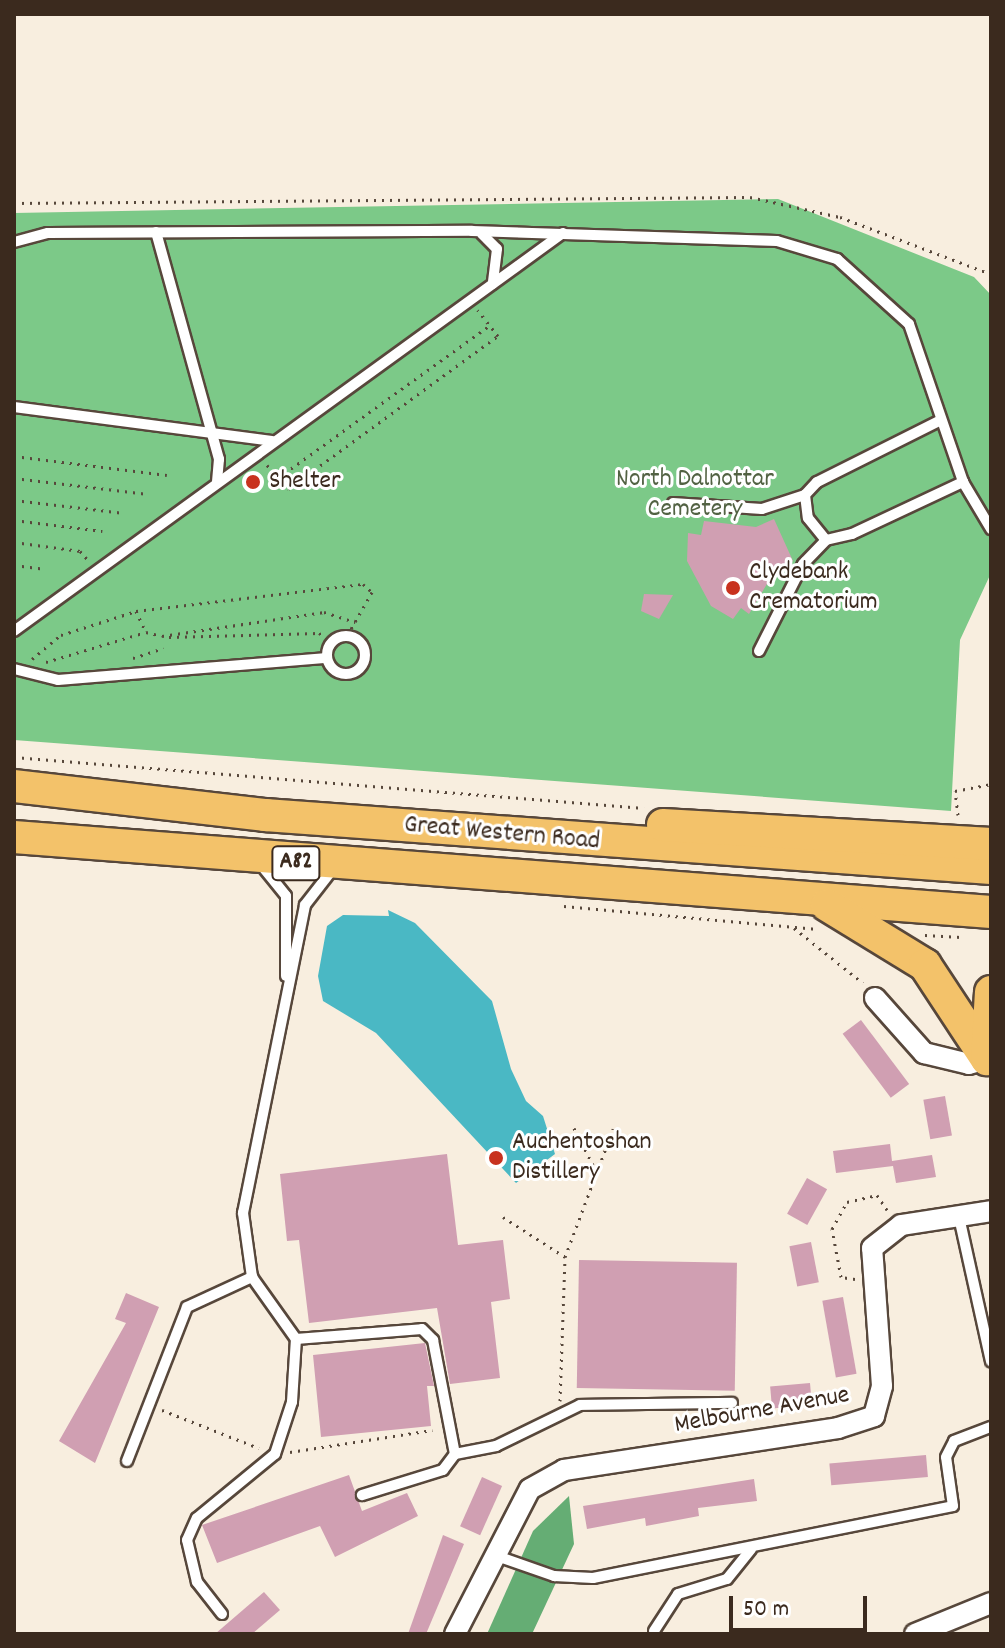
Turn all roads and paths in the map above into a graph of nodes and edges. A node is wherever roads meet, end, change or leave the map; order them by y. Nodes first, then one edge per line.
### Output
1 (14, 203) edge
2 (472, 231) junction
3 (156, 232) junction
4 (563, 233) junction
5 (14, 242) edge
6 (991, 274) edge
7 (493, 284) junction
8 (470, 300) junction
9 (490, 325) junction
10 (14, 407) edge
11 (941, 420) junction
12 (211, 433) junction
13 (272, 441) junction
14 (257, 453) junction
15 (14, 456) edge
16 (167, 475) dead end
17 (14, 478) edge
18 (278, 478) junction
19 (217, 482) junction
20 (963, 482) junction
21 (148, 494) dead end
22 (805, 495) junction
23 (14, 500) edge
24 (673, 503) dead end
25 (124, 513) dead end
26 (14, 520) edge
27 (991, 529) edge
28 (102, 531) dead end
29 (826, 540) junction
30 (14, 542) edge
31 (14, 565) edge
32 (46, 569) dead end
33 (97, 570) junction
34 (136, 611) junction
35 (355, 622) junction
36 (14, 631) edge
37 (146, 632) junction
38 (162, 636) junction
39 (347, 636) junction
40 (332, 641) junction
41 (759, 651) dead end
42 (327, 658) junction
43 (17, 671) edge
44 (14, 757) edge
45 (991, 784) edge
46 (14, 786) edge
47 (647, 808) dead end
48 (483, 832) junction
49 (14, 837) edge
50 (977, 843) edge
51 (254, 860) junction
52 (339, 865) junction
53 (991, 868) edge
54 (823, 902) junction
55 (991, 912) edge
56 (793, 927) dead end
57 (991, 992) edge
58 (875, 998) joint
59 (284, 1006) junction
60 (987, 1059) junction
61 (574, 1128) dead end
62 (613, 1129) dead end
63 (596, 1172) junction
64 (991, 1211) edge
65 (503, 1217) dead end
66 (959, 1217) junction
67 (894, 1231) junction
68 (565, 1257) junction
69 (252, 1277) junction
70 (871, 1277) junction
71 (296, 1339) junction
72 (991, 1361) edge
73 (732, 1403) dead end
74 (559, 1417) junction
75 (991, 1427) edge
76 (455, 1454) junction
77 (127, 1461) dead end
78 (362, 1495) dead end
79 (751, 1549) junction
80 (492, 1554) junction
81 (991, 1603) edge
82 (222, 1614) dead end
83 (654, 1631) dead end
84 (455, 1634) edge
85 (915, 1634) edge

1 - 6 path
2 - 3 lane
2 - 4 lane
2 - 7 lane
3 - 5 lane
3 - 12 lane
4 - 7 lane
4 - 11 lane
7 - 8 lane
8 - 9 path
8 - 13 lane
9 - 18 path
9 - 18 path
10 - 12 lane
11 - 20 lane
11 - 22 lane
12 - 13 lane
12 - 19 lane
13 - 14 lane
14 - 18 path
14 - 19 lane
15 - 16 path
17 - 21 path
19 - 33 lane
20 - 27 lane
20 - 29 lane
22 - 24 lane
22 - 29 lane
23 - 25 path
26 - 28 path
29 - 41 lane
30 - 33 path
31 - 32 path
33 - 36 lane
34 - 35 path
34 - 37 path
34 - 43 path
35 - 38 path
35 - 39 path
37 - 38 path
37 - 43 path
38 - 40 path
39 - 40 lane
39 - 42 lane
40 - 42 lane
42 - 43 lane
44 - 47 path
45 - 50 path
46 - 48 main road, Great Western Road / A82
48 - 50 main road
48 - 53 main road, Great Western Road / A82
49 - 51 main road, Great Western Road / A82
51 - 52 main road, Great Western Road / A82
51 - 59 lane
52 - 54 main road, Great Western Road / A82
52 - 59 lane
54 - 55 main road, Great Western Road / A82
54 - 60 main road
56 - 58 path
57 - 60 main road
58 - 60 street
59 - 69 lane
61 - 63 path
62 - 63 path
63 - 68 path
64 - 66 street
65 - 68 path
66 - 67 street
66 - 72 lane
67 - 70 street, Melbourne Avenue
67 - 70 path
68 - 74 path
69 - 71 lane
69 - 77 lane
70 - 80 street, Melbourne Avenue
71 - 76 lane
71 - 82 lane
73 - 74 lane
74 - 76 lane
75 - 79 lane
76 - 78 lane
79 - 80 lane
79 - 83 lane
80 - 84 street, Melbourne Avenue
81 - 85 street

